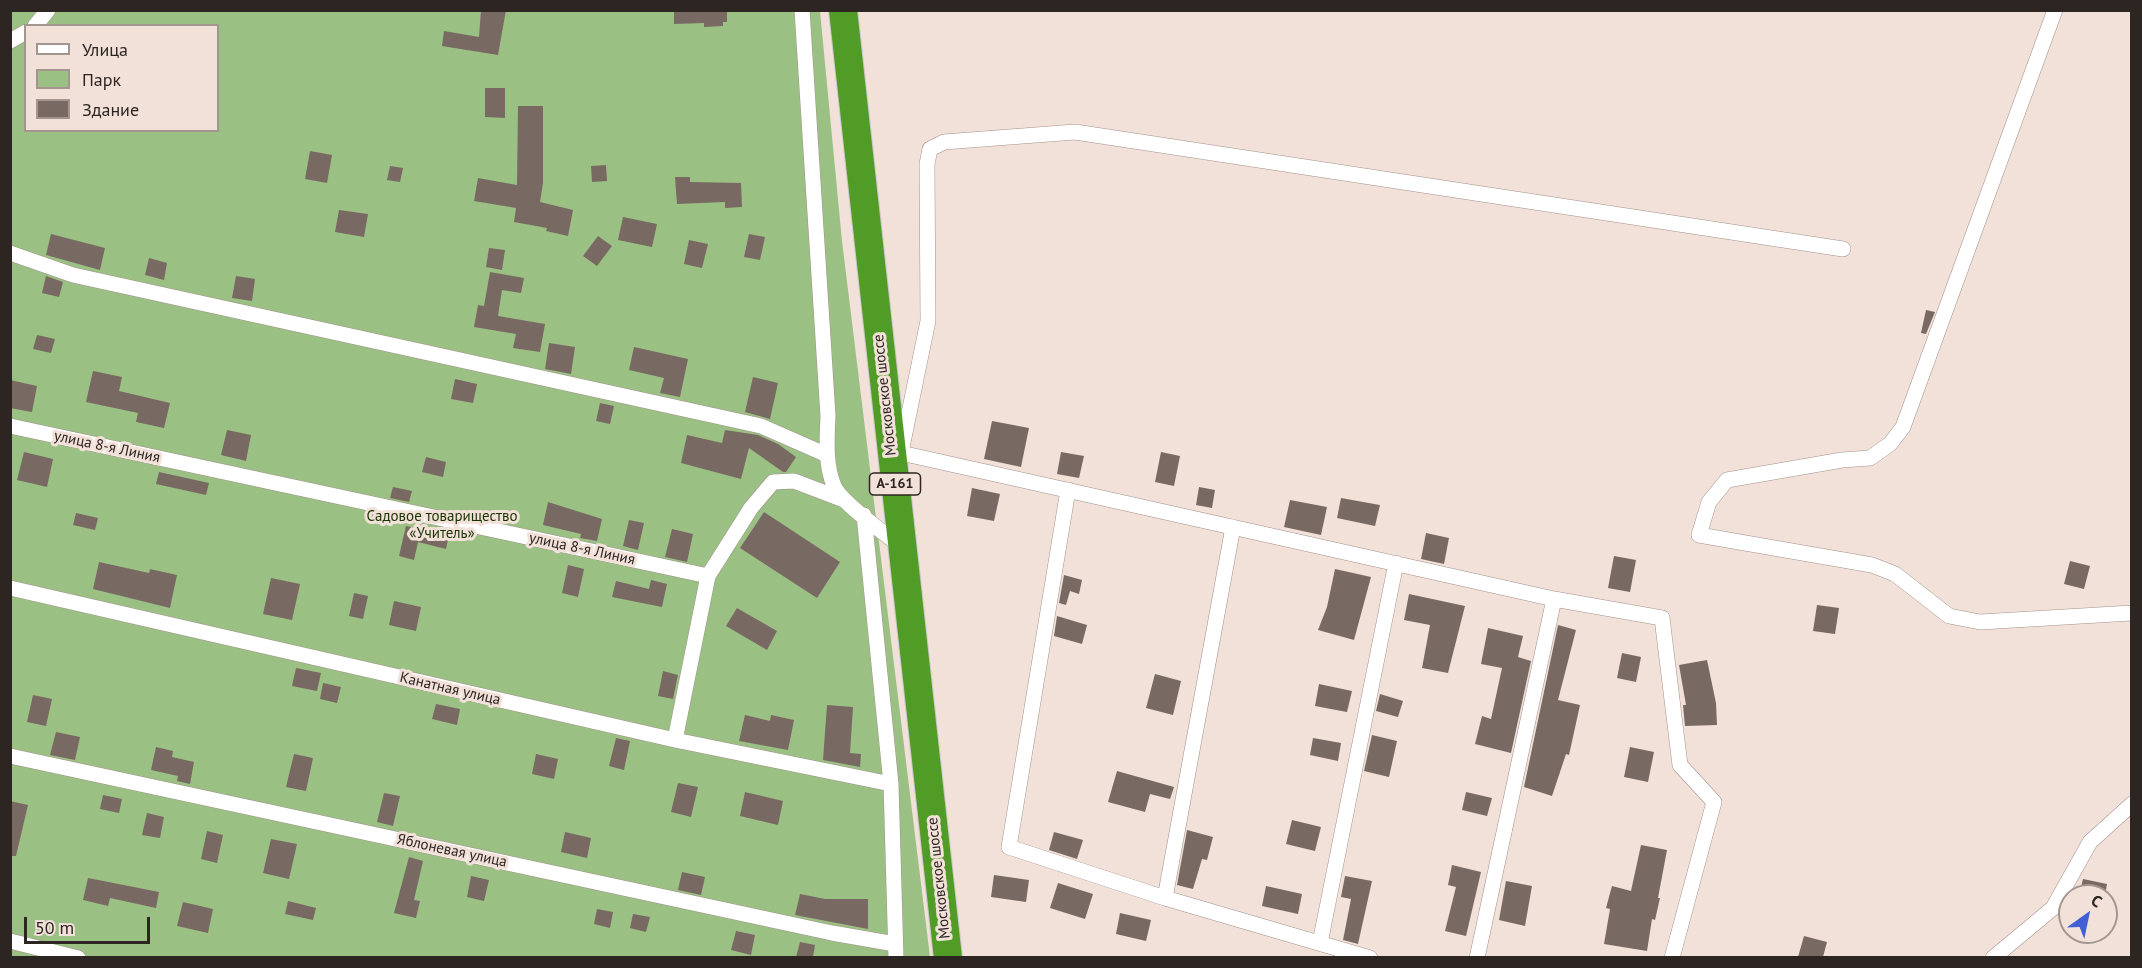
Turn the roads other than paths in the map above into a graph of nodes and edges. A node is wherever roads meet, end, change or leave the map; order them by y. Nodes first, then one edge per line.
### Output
1 (48, 10) edge
2 (802, 10) edge
3 (843, 10) edge
4 (2055, 10) edge
5 (37, 24) edge
6 (24, 33) edge
7 (10, 42) edge
8 (1843, 249) dead end
9 (10, 254) edge
10 (10, 426) edge
11 (896, 452) junction
12 (827, 455) junction
13 (1068, 490) junction
14 (845, 500) junction
15 (864, 515) junction
16 (1233, 527) junction
17 (903, 548) junction
18 (1396, 563) junction
19 (708, 576) junction
20 (10, 588) edge
21 (1554, 599) junction
22 (2132, 613) edge
23 (675, 741) junction
24 (10, 756) edge
25 (891, 784) junction
26 (2132, 804) edge
27 (1165, 898) junction
28 (10, 941) edge
29 (1320, 943) junction
30 (895, 951) edge
31 (78, 957) edge
32 (948, 957) edge
33 (1370, 957) edge
34 (1477, 957) edge
35 (1672, 957) edge
36 (1993, 957) edge

1 - 5 street
2 - 12 street
3 - 11 highway, Московское шоссе / А-161
4 - 22 street
6 - 7 street
8 - 11 street
9 - 12 street
10 - 19 street, улица 8-я Линия
11 - 13 street
11 - 17 highway, Московское шоссе / А-161
12 - 14 street
13 - 16 street
13 - 27 street
14 - 15 street
14 - 19 street
15 - 17 street
15 - 25 street
16 - 18 street
16 - 27 street
17 - 32 highway, Московское шоссе / А-161
18 - 21 street
18 - 29 street
19 - 23 street
20 - 23 street, Канатная улица
21 - 34 street
21 - 35 street
23 - 25 street, Канатная улица
24 - 30 street, Яблоневая улица
25 - 30 street
26 - 36 street
27 - 29 street
28 - 31 street
29 - 33 street

